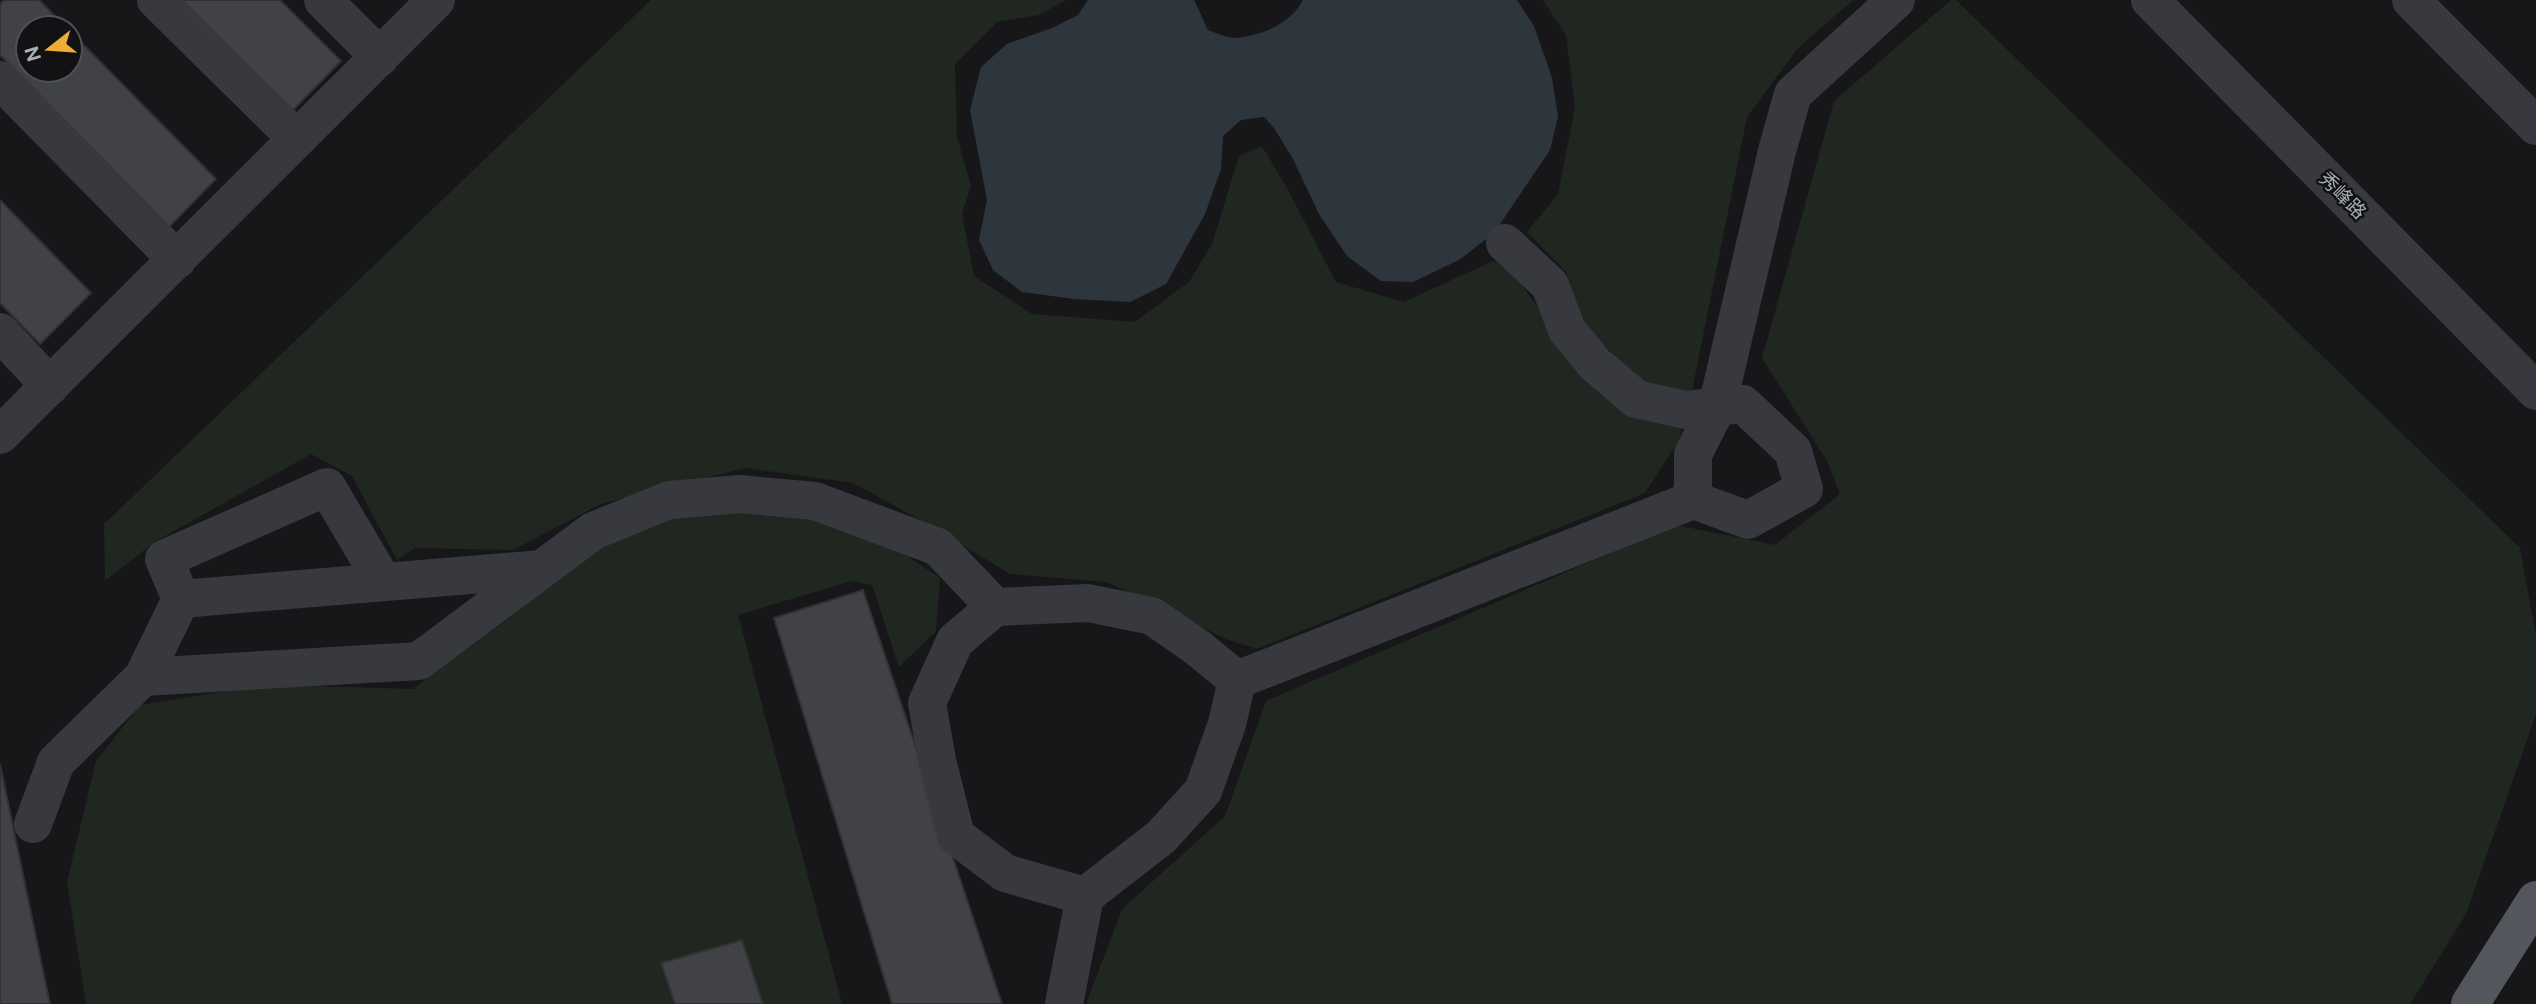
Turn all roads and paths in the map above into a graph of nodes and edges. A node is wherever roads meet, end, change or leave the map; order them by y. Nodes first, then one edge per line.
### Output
1 (156, 0) edge
2 (323, 0) edge
3 (436, 0) edge
4 (1896, 0) edge
5 (2150, 0) edge
6 (2411, 0) edge
7 (380, 57) junction
8 (0, 80) edge
9 (2536, 126) edge
10 (298, 139) junction
11 (1505, 243) dead end
12 (177, 260) junction
13 (0, 332) edge
14 (50, 386) junction
15 (2536, 391) edge
16 (1717, 407) junction
17 (0, 435) edge
18 (1693, 500) junction
19 (542, 569) junction
20 (383, 582) junction
21 (181, 599) junction
22 (995, 607) junction
23 (143, 677) junction
24 (1237, 680) junction
25 (33, 824) dead end
26 (1085, 896) junction
27 (2536, 900) edge
28 (1064, 1004) edge
29 (2470, 1004) edge

1 - 10 street
2 - 7 street
3 - 7 street
4 - 16 street
5 - 15 street, 秀峰路
6 - 9 street
7 - 10 street
8 - 12 street
10 - 12 street
11 - 16 street
12 - 14 street
13 - 14 street
14 - 17 street
16 - 18 street
16 - 18 street
18 - 24 street
19 - 20 street
19 - 22 street
19 - 23 street
20 - 21 street
20 - 21 street
21 - 23 street
22 - 24 street
22 - 26 street
23 - 25 street
24 - 26 street
26 - 28 street
27 - 29 main road

